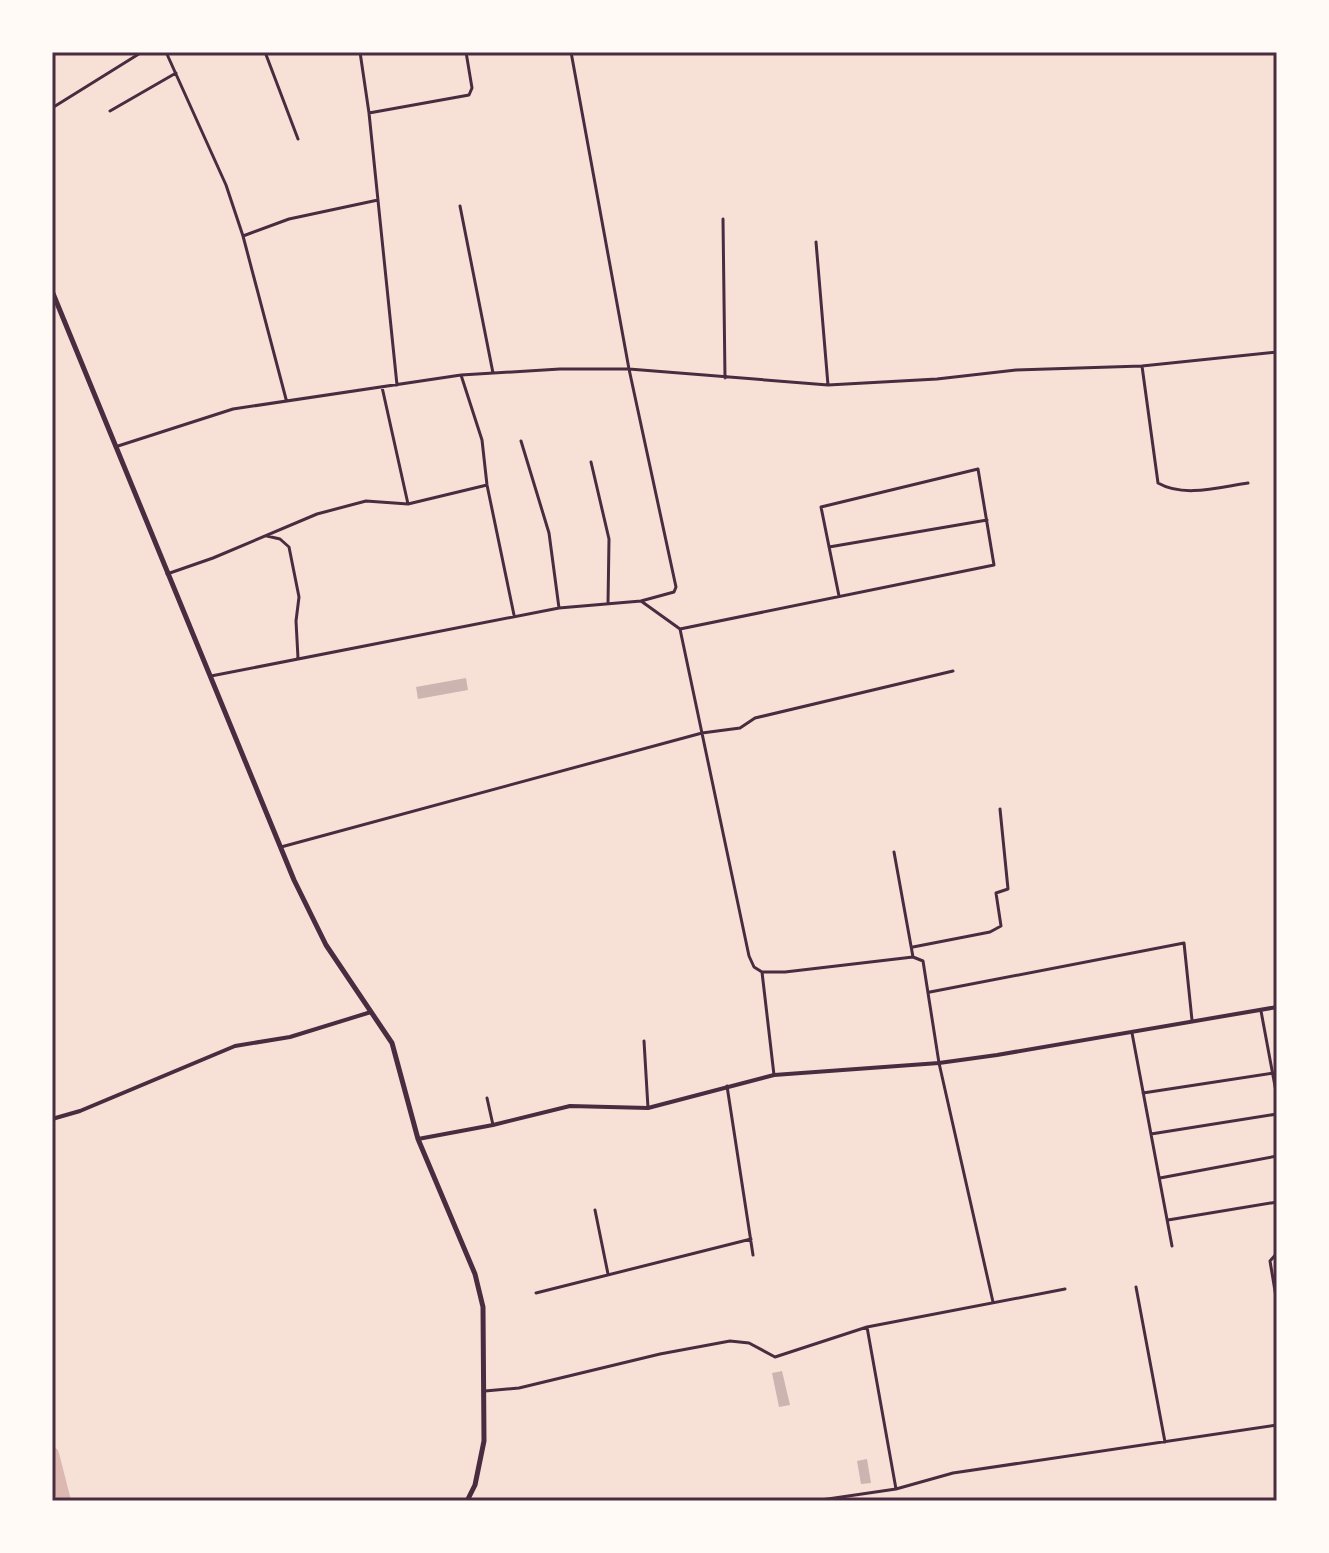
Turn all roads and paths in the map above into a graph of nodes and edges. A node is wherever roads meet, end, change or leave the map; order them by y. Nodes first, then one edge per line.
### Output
1 (142, 52) edge
2 (166, 52) edge
3 (265, 52) edge
4 (360, 52) edge
5 (466, 52) edge
6 (571, 52) edge
7 (176, 73) junction
8 (52, 108) edge
9 (110, 111) dead end
10 (369, 113) junction
11 (298, 139) dead end
12 (378, 200) junction
13 (460, 206) dead end
14 (723, 219) dead end
15 (243, 236) junction
16 (816, 242) dead end
17 (52, 291) edge
18 (1277, 352) edge
19 (1142, 366) junction
20 (629, 369) junction
21 (493, 373) junction
22 (461, 375) junction
23 (725, 378) junction
24 (397, 385) junction
25 (828, 385) junction
26 (382, 387) junction
27 (287, 400) junction
28 (521, 441) dead end
29 (114, 447) junction
30 (591, 462) dead end
31 (1248, 483) dead end
32 (487, 485) junction
33 (408, 504) junction
34 (987, 520) junction
35 (267, 536) junction
36 (829, 547) junction
37 (167, 574) junction
38 (839, 596) junction
39 (641, 601) junction
40 (608, 604) junction
41 (559, 608) junction
42 (514, 615) junction
43 (680, 629) junction
44 (298, 658) junction
45 (953, 671) dead end
46 (211, 676) junction
47 (702, 733) junction
48 (1000, 809) dead end
49 (281, 847) junction
50 (894, 852) dead end
51 (913, 947) junction
52 (913, 957) junction
53 (762, 972) junction
54 (930, 992) junction
55 (1277, 1007) edge
56 (1261, 1011) junction
57 (371, 1012) junction
58 (1192, 1021) junction
59 (1132, 1033) junction
60 (644, 1041) dead end
61 (939, 1063) junction
62 (1273, 1073) junction
63 (774, 1075) junction
64 (727, 1086) junction
65 (1143, 1093) junction
66 (1277, 1097) edge
67 (487, 1098) dead end
68 (648, 1108) junction
69 (1277, 1114) edge
70 (52, 1119) edge
71 (493, 1125) junction
72 (1151, 1134) junction
73 (418, 1139) junction
74 (1277, 1156) edge
75 (1160, 1178) junction
76 (1277, 1202) edge
77 (595, 1210) dead end
78 (1168, 1220) junction
79 (751, 1239) junction
80 (1172, 1246) dead end
81 (1277, 1253) edge
82 (753, 1255) dead end
83 (608, 1274) junction
84 (1275, 1285) edge
85 (1136, 1287) dead end
86 (1065, 1289) dead end
87 (536, 1293) dead end
88 (994, 1302) junction
89 (1277, 1303) edge
90 (867, 1327) junction
91 (485, 1391) junction
92 (1277, 1425) edge
93 (1165, 1442) junction
94 (896, 1489) junction
95 (467, 1501) edge
96 (814, 1501) edge

1 - 8 street
2 - 7 street
3 - 11 street
4 - 10 street
5 - 10 street
6 - 20 street
7 - 9 street
7 - 15 street
10 - 12 street
12 - 15 street
12 - 24 street
13 - 21 street
14 - 23 street
15 - 27 street
16 - 25 street
17 - 29 main road
18 - 19 street
19 - 25 street
19 - 31 street
20 - 21 street
20 - 23 street
20 - 39 street
21 - 22 street
22 - 24 street
22 - 32 street
23 - 25 street
24 - 26 street
26 - 27 street
26 - 33 street
27 - 29 street
28 - 41 street
29 - 37 main road
30 - 40 street
32 - 33 street
32 - 42 street
33 - 35 street
34 - 36 street
34 - 36 street
34 - 38 street
35 - 37 street
35 - 44 street
36 - 38 street
37 - 46 main road
38 - 43 street
39 - 40 street
39 - 43 street
40 - 41 street
41 - 42 street
42 - 44 street
43 - 47 street
44 - 46 street
45 - 47 street
46 - 49 main road
47 - 49 street
47 - 53 street
48 - 51 street
49 - 57 main road
50 - 51 street
51 - 52 street
52 - 53 street
52 - 54 street
53 - 63 street
54 - 58 street
54 - 61 street
55 - 56 street
56 - 58 street
56 - 62 street
57 - 70 street
57 - 73 main road
58 - 59 street
59 - 61 street
59 - 65 street
60 - 68 street
61 - 63 street
61 - 88 street
62 - 65 street
62 - 66 street
63 - 64 street
64 - 68 street
64 - 79 street
65 - 72 street
67 - 71 street
68 - 71 street
69 - 72 street
71 - 73 street
72 - 75 street
73 - 91 main road
74 - 75 street
75 - 78 street
76 - 78 street
77 - 83 street
78 - 80 street
79 - 82 street
79 - 83 street
81 - 84 street
83 - 87 street
84 - 89 street
85 - 93 street
86 - 88 street
88 - 90 street
90 - 91 street
90 - 94 street
91 - 95 main road
92 - 93 street
93 - 94 street
94 - 96 street

